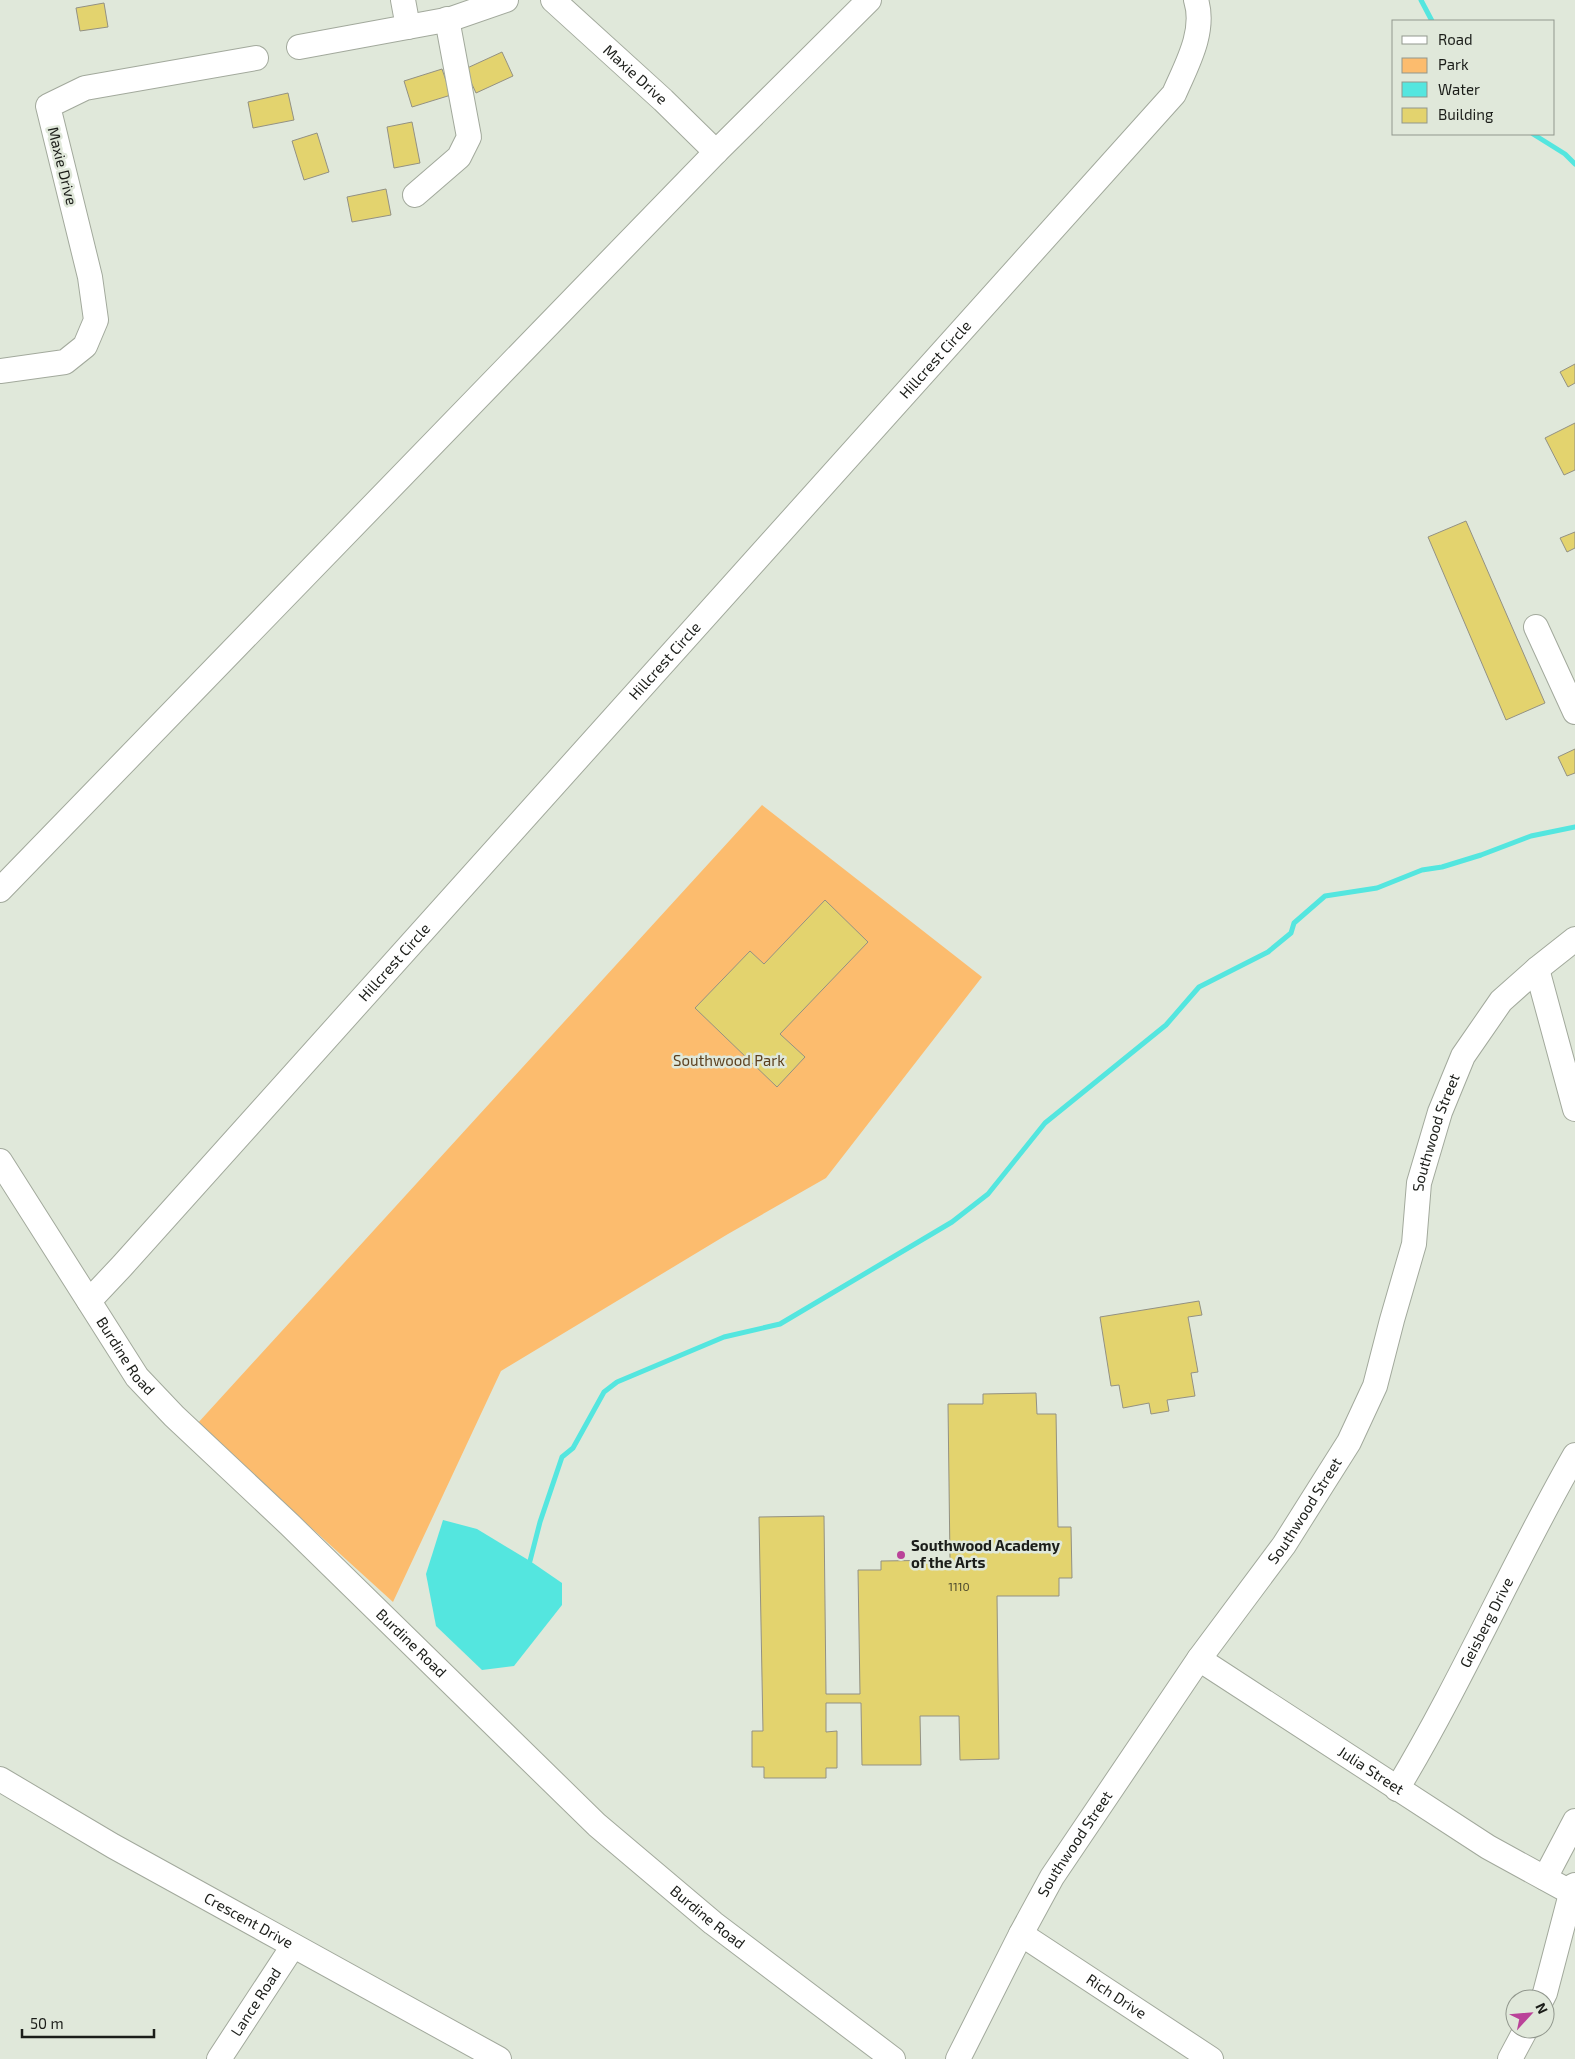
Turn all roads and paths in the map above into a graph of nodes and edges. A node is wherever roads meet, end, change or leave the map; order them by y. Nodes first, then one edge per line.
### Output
1 (403, 0) edge
2 (506, 0) edge
3 (553, 0) edge
4 (869, 0) edge
5 (1196, 0) edge
6 (447, 20) junction
7 (408, 27) junction
8 (298, 47) dead end
9 (256, 58) dead end
10 (716, 152) junction
11 (415, 195) dead end
12 (0, 371) edge
13 (1536, 627) dead end
14 (1575, 712) edge
15 (0, 890) edge
16 (1575, 939) edge
17 (1537, 969) junction
18 (1575, 1109) edge
19 (0, 1161) edge
20 (89, 1301) junction
21 (1575, 1456) edge
22 (1198, 1659) junction
23 (0, 1779) edge
24 (1397, 1789) junction
25 (1575, 1821) edge
26 (1545, 1878) junction
27 (1573, 1889) edge
28 (1020, 1934) junction
29 (293, 1946) junction
30 (1547, 1989) edge
31 (1521, 2039) edge
32 (218, 2059) edge
33 (499, 2059) edge
34 (892, 2059) edge
35 (958, 2059) edge
36 (1211, 2059) edge
37 (1510, 2059) edge

1 - 7 street
2 - 6 street
3 - 10 street, Maxie Drive
4 - 10 street
5 - 20 street, Hillcrest Circle
6 - 7 street
6 - 11 street
7 - 8 street
9 - 12 street, Maxie Drive
10 - 15 street
13 - 14 street
16 - 17 street, Southwood Street
17 - 18 street
17 - 22 street, Southwood Street
19 - 20 street, Burdine Road
20 - 34 street, Burdine Road
21 - 24 street, Geisberg Drive
22 - 24 street, Julia Street
22 - 28 street, Southwood Street
23 - 29 street, Crescent Drive
24 - 26 street, Julia Street
25 - 26 street
26 - 27 street, Julia Street
27 - 30 street
28 - 35 street, Southwood Street
28 - 36 street, Rich Drive
29 - 32 street, Lance Road
29 - 33 street, Crescent Drive
31 - 37 street

